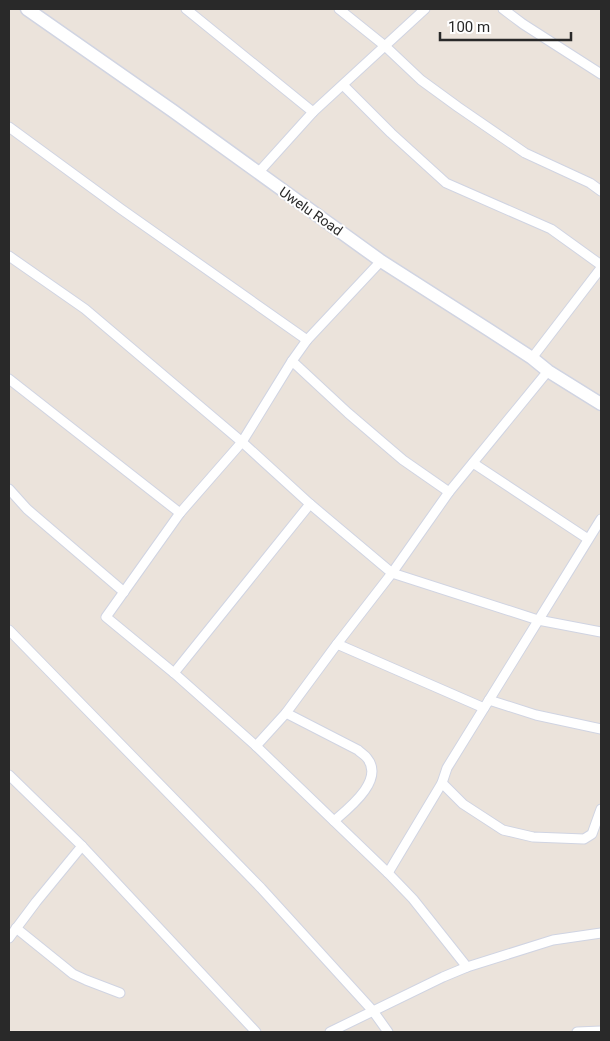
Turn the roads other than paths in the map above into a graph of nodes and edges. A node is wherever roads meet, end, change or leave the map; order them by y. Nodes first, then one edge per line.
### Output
1 (27, 9) edge
2 (186, 9) edge
3 (339, 9) edge
4 (425, 9) edge
5 (503, 9) edge
6 (385, 46) junction
7 (601, 74) edge
8 (343, 85) junction
9 (314, 112) junction
10 (9, 126) edge
11 (258, 173) junction
12 (601, 191) edge
13 (9, 256) edge
14 (381, 262) junction
15 (601, 266) edge
16 (308, 340) junction
17 (532, 358) junction
18 (292, 361) junction
19 (548, 371) junction
20 (9, 379) edge
21 (601, 404) edge
22 (242, 442) junction
23 (473, 462) junction
24 (9, 490) edge
25 (449, 492) junction
26 (310, 504) junction
27 (180, 512) junction
28 (601, 519) edge
29 (588, 539) junction
30 (392, 573) junction
31 (124, 592) junction
32 (538, 620) junction
33 (9, 630) edge
34 (601, 632) edge
35 (337, 644) junction
36 (174, 673) junction
37 (489, 700) junction
38 (484, 708) junction
39 (286, 713) junction
40 (601, 729) edge
41 (256, 746) junction
42 (9, 775) edge
43 (442, 783) junction
44 (601, 809) edge
45 (334, 821) junction
46 (82, 846) junction
47 (388, 873) junction
48 (16, 928) junction
49 (601, 933) edge
50 (9, 938) edge
51 (467, 967) junction
52 (120, 993) dead end
53 (373, 1011) junction
54 (601, 1031) edge
55 (256, 1032) edge
56 (330, 1032) edge
57 (388, 1032) edge
58 (577, 1032) edge

1 - 11 street, Uwelu Road
2 - 9 street
3 - 6 street
4 - 6 street
5 - 7 street
6 - 8 street
6 - 12 street
8 - 9 street
8 - 15 street
9 - 11 street
10 - 16 street
11 - 14 street, Uwelu Road
13 - 22 street
14 - 16 street
14 - 17 street, Uwelu Road
15 - 17 street
16 - 18 street
17 - 19 street, Uwelu Road
18 - 22 street
18 - 25 street
19 - 21 street, Uwelu Road
19 - 23 street
20 - 27 street
22 - 26 street
22 - 27 street
23 - 25 street
23 - 29 street
24 - 31 street
25 - 30 street
26 - 30 street
26 - 36 street
27 - 31 street
28 - 29 street
29 - 32 street
30 - 32 street
30 - 35 street
31 - 36 street
32 - 34 street
32 - 37 street
33 - 53 street
35 - 38 street
35 - 39 street
36 - 41 street
37 - 38 street
37 - 40 street
38 - 43 street
39 - 41 street
39 - 45 street
41 - 45 street
42 - 46 street
43 - 44 street
43 - 47 street
45 - 47 street
46 - 48 street
46 - 55 street
47 - 51 street
48 - 50 street
48 - 52 street
49 - 51 street
51 - 53 street
53 - 56 street
53 - 57 street
54 - 58 street

